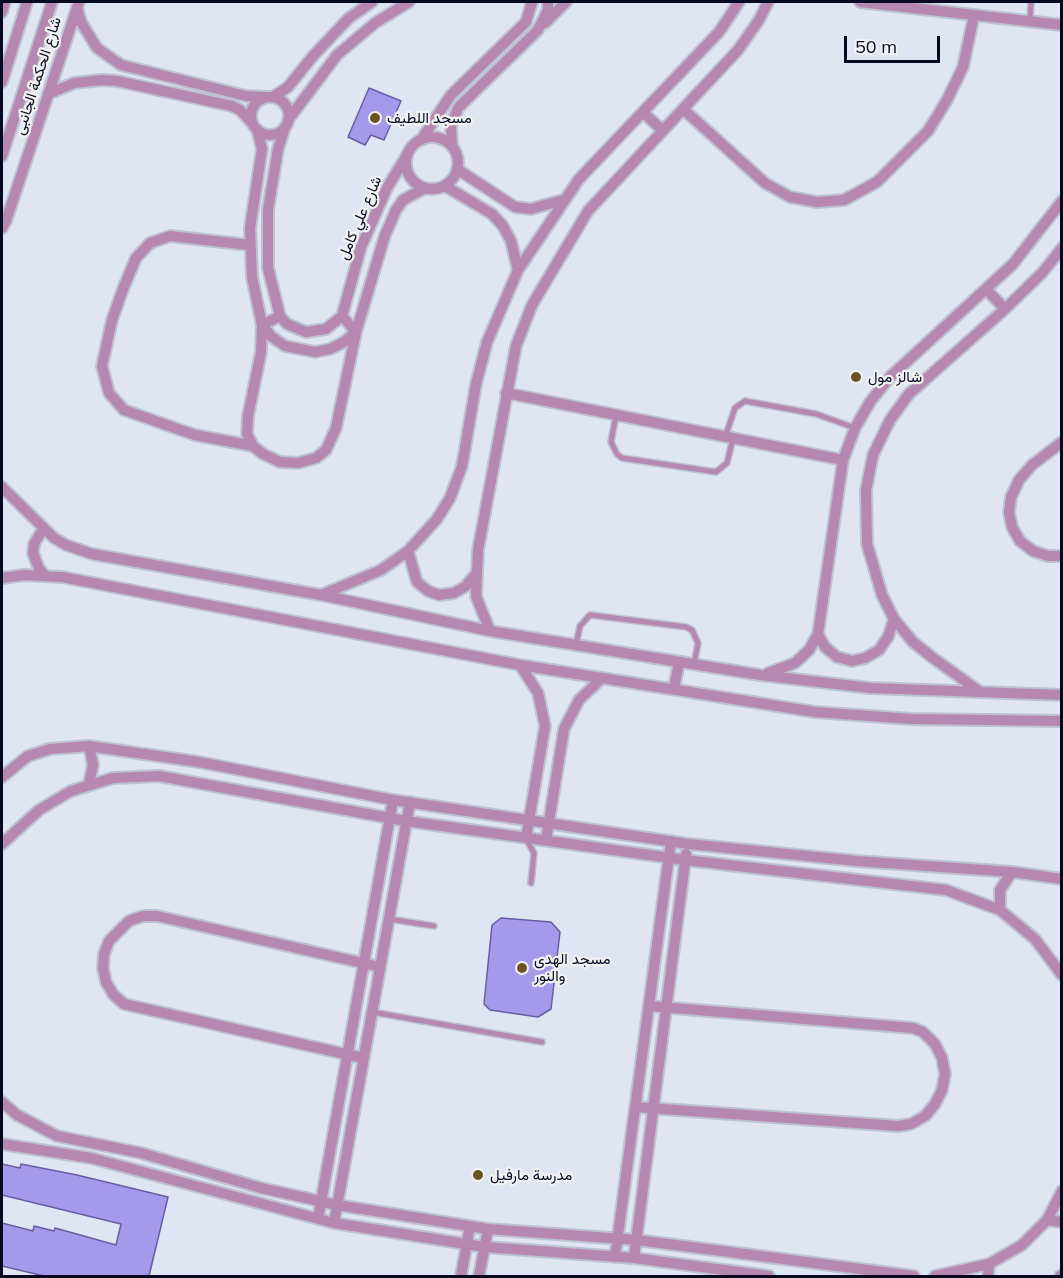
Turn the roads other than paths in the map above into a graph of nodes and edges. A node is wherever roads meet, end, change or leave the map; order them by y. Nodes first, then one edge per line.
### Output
1 (5, 2) edge
2 (27, 2) edge
3 (52, 2) edge
4 (353, 2) edge
5 (409, 2) edge
6 (532, 2) edge
7 (548, 2) edge
8 (566, 2) edge
9 (739, 2) edge
10 (768, 2) edge
11 (860, 2) edge
12 (1031, 2) edge
13 (893, 3) edge
14 (78, 4) edge
15 (369, 4) edge
16 (2, 12) edge
17 (974, 15) junction
18 (526, 21) junction
19 (1030, 21) junction
20 (1062, 25) edge
21 (538, 30) junction
22 (2, 82) edge
23 (48, 94) junction
24 (269, 97) junction
25 (683, 109) junction
26 (643, 112) junction
27 (287, 124) junction
28 (254, 126) junction
29 (663, 131) junction
30 (421, 140) junction
31 (452, 146) junction
32 (407, 155) junction
33 (2, 156) edge
34 (457, 169) junction
35 (445, 186) junction
36 (425, 188) junction
37 (563, 200) junction
38 (1062, 201) edge
39 (2, 228) edge
40 (249, 245) junction
41 (1062, 248) edge
42 (518, 270) junction
43 (986, 290) junction
44 (1005, 309) junction
45 (280, 316) junction
46 (342, 316) junction
47 (262, 325) junction
48 (356, 332) junction
49 (506, 393) junction
50 (616, 415) junction
51 (855, 428) junction
52 (729, 438) junction
53 (1062, 442) edge
54 (253, 446) junction
55 (843, 460) junction
56 (2, 487) edge
57 (43, 528) junction
58 (408, 551) junction
59 (1062, 556) edge
60 (45, 575) junction
61 (475, 575) junction
62 (2, 578) edge
63 (321, 595) junction
64 (894, 619) junction
65 (490, 631) junction
66 (818, 634) junction
67 (576, 645) junction
68 (679, 662) junction
69 (694, 664) junction
70 (520, 665) junction
71 (760, 675) junction
72 (602, 678) junction
73 (674, 689) junction
74 (979, 691) junction
75 (1062, 696) edge
76 (1062, 721) edge
77 (89, 746) junction
78 (2, 777) edge
79 (89, 784) junction
80 (393, 800) junction
81 (410, 802) junction
82 (390, 818) junction
83 (406, 820) junction
84 (529, 820) junction
85 (549, 823) junction
86 (5, 833) edge
87 (526, 838) junction
88 (546, 840) junction
89 (671, 841) junction
90 (688, 843) junction
91 (2, 844) edge
92 (534, 854) junction
93 (668, 858) junction
94 (685, 860) junction
95 (1012, 872) junction
96 (1062, 879) edge
97 (531, 883) dead end
98 (1000, 910) junction
99 (388, 919) junction
100 (434, 926) dead end
101 (364, 963) junction
102 (380, 967) junction
103 (1062, 975) edge
104 (649, 1006) junction
105 (666, 1008) junction
106 (372, 1012) junction
107 (542, 1042) dead end
108 (347, 1055) junction
109 (363, 1058) junction
110 (2, 1103) edge
111 (635, 1107) junction
112 (653, 1108) junction
113 (2, 1144) edge
114 (1062, 1191) edge
115 (321, 1200) junction
116 (337, 1205) junction
117 (318, 1219) junction
118 (1047, 1220) junction
119 (1062, 1222) edge
120 (334, 1223) junction
121 (470, 1226) junction
122 (488, 1229) junction
123 (617, 1239) junction
124 (637, 1240) junction
125 (466, 1244) junction
126 (485, 1247) junction
127 (615, 1257) junction
128 (634, 1258) junction
129 (988, 1264) junction
130 (461, 1276) edge
131 (479, 1276) edge
132 (769, 1276) edge
133 (914, 1276) edge
134 (935, 1276) edge
135 (988, 1276) edge

1 - 16 street
2 - 22 street
3 - 33 street
4 - 15 street
5 - 27 street
6 - 18 street
7 - 21 street
8 - 21 street
9 - 26 street
10 - 25 street
11 - 13 street
12 - 19 lane
13 - 17 street
14 - 23 street, شارع الحكمة الجانبى
14 - 24 street
15 - 24 street
17 - 19 street
17 - 25 street
18 - 21 street
18 - 30 street
19 - 20 street
21 - 31 street
23 - 28 street
23 - 39 street, شارع الحكمة الجانبى
24 - 27 street
24 - 28 street
25 - 29 street
26 - 29 street
26 - 37 street
27 - 28 street
27 - 45 street
28 - 40 street
29 - 49 street
30 - 31 street
30 - 32 street
31 - 34 street
32 - 36 street
32 - 46 street, شارع علي كامل
34 - 35 street
34 - 37 street
35 - 36 street
35 - 42 street
36 - 48 street, شارع علي كامل
37 - 42 street
38 - 43 street
40 - 47 street
40 - 54 street
41 - 44 street
42 - 58 street
43 - 44 street
43 - 51 street
44 - 64 street
45 - 46 street
45 - 47 street
46 - 48 street
47 - 48 street
47 - 54 street
48 - 54 street, شارع علي كامل
49 - 50 street
49 - 61 street
50 - 52 street
50 - 52 lane
51 - 52 lane
51 - 55 street
52 - 55 street
53 - 59 street
55 - 66 street
56 - 57 street
57 - 60 street
57 - 63 street
58 - 61 street
58 - 63 street
60 - 62 street
60 - 70 street
61 - 65 street
63 - 65 street
64 - 66 street
64 - 74 street
65 - 67 street
66 - 71 street
67 - 68 street
67 - 69 lane
68 - 69 street
68 - 73 street
69 - 71 street
70 - 72 street
70 - 84 street
71 - 74 street
72 - 73 street
72 - 85 street
73 - 76 street
74 - 75 street
77 - 78 street
77 - 79 street
77 - 80 street
79 - 82 street
79 - 86 street
80 - 81 street
80 - 82 street
81 - 83 street
81 - 84 street
82 - 83 street
82 - 101 street
83 - 87 street
83 - 99 street
84 - 85 street
84 - 87 street
85 - 88 street
85 - 89 street
86 - 91 street
87 - 88 street
87 - 92 lane
88 - 92 lane
88 - 93 street
89 - 90 street
89 - 93 street
90 - 94 street
90 - 95 street
92 - 97 lane
93 - 94 street
93 - 104 street
94 - 98 street
94 - 105 street
95 - 96 street
95 - 98 street
98 - 103 street
99 - 100 lane
99 - 102 street
101 - 102 street
101 - 108 street
101 - 108 street
102 - 106 street
104 - 105 street
104 - 111 street
105 - 112 street
105 - 112 street
106 - 107 lane
106 - 109 street
108 - 109 street
108 - 115 street
109 - 116 street
110 - 115 street
111 - 112 street
111 - 123 street
112 - 124 street
113 - 117 street
114 - 118 street
115 - 116 street
115 - 117 street
116 - 120 street
116 - 121 street
117 - 120 street
118 - 119 street
118 - 129 street
120 - 125 street
121 - 122 street
121 - 125 street
122 - 123 street
122 - 126 street
123 - 124 street
123 - 127 street
124 - 128 street
124 - 133 street
125 - 126 street
125 - 130 street
126 - 127 street
126 - 131 street
127 - 128 street
128 - 132 street
129 - 134 street
129 - 135 street

